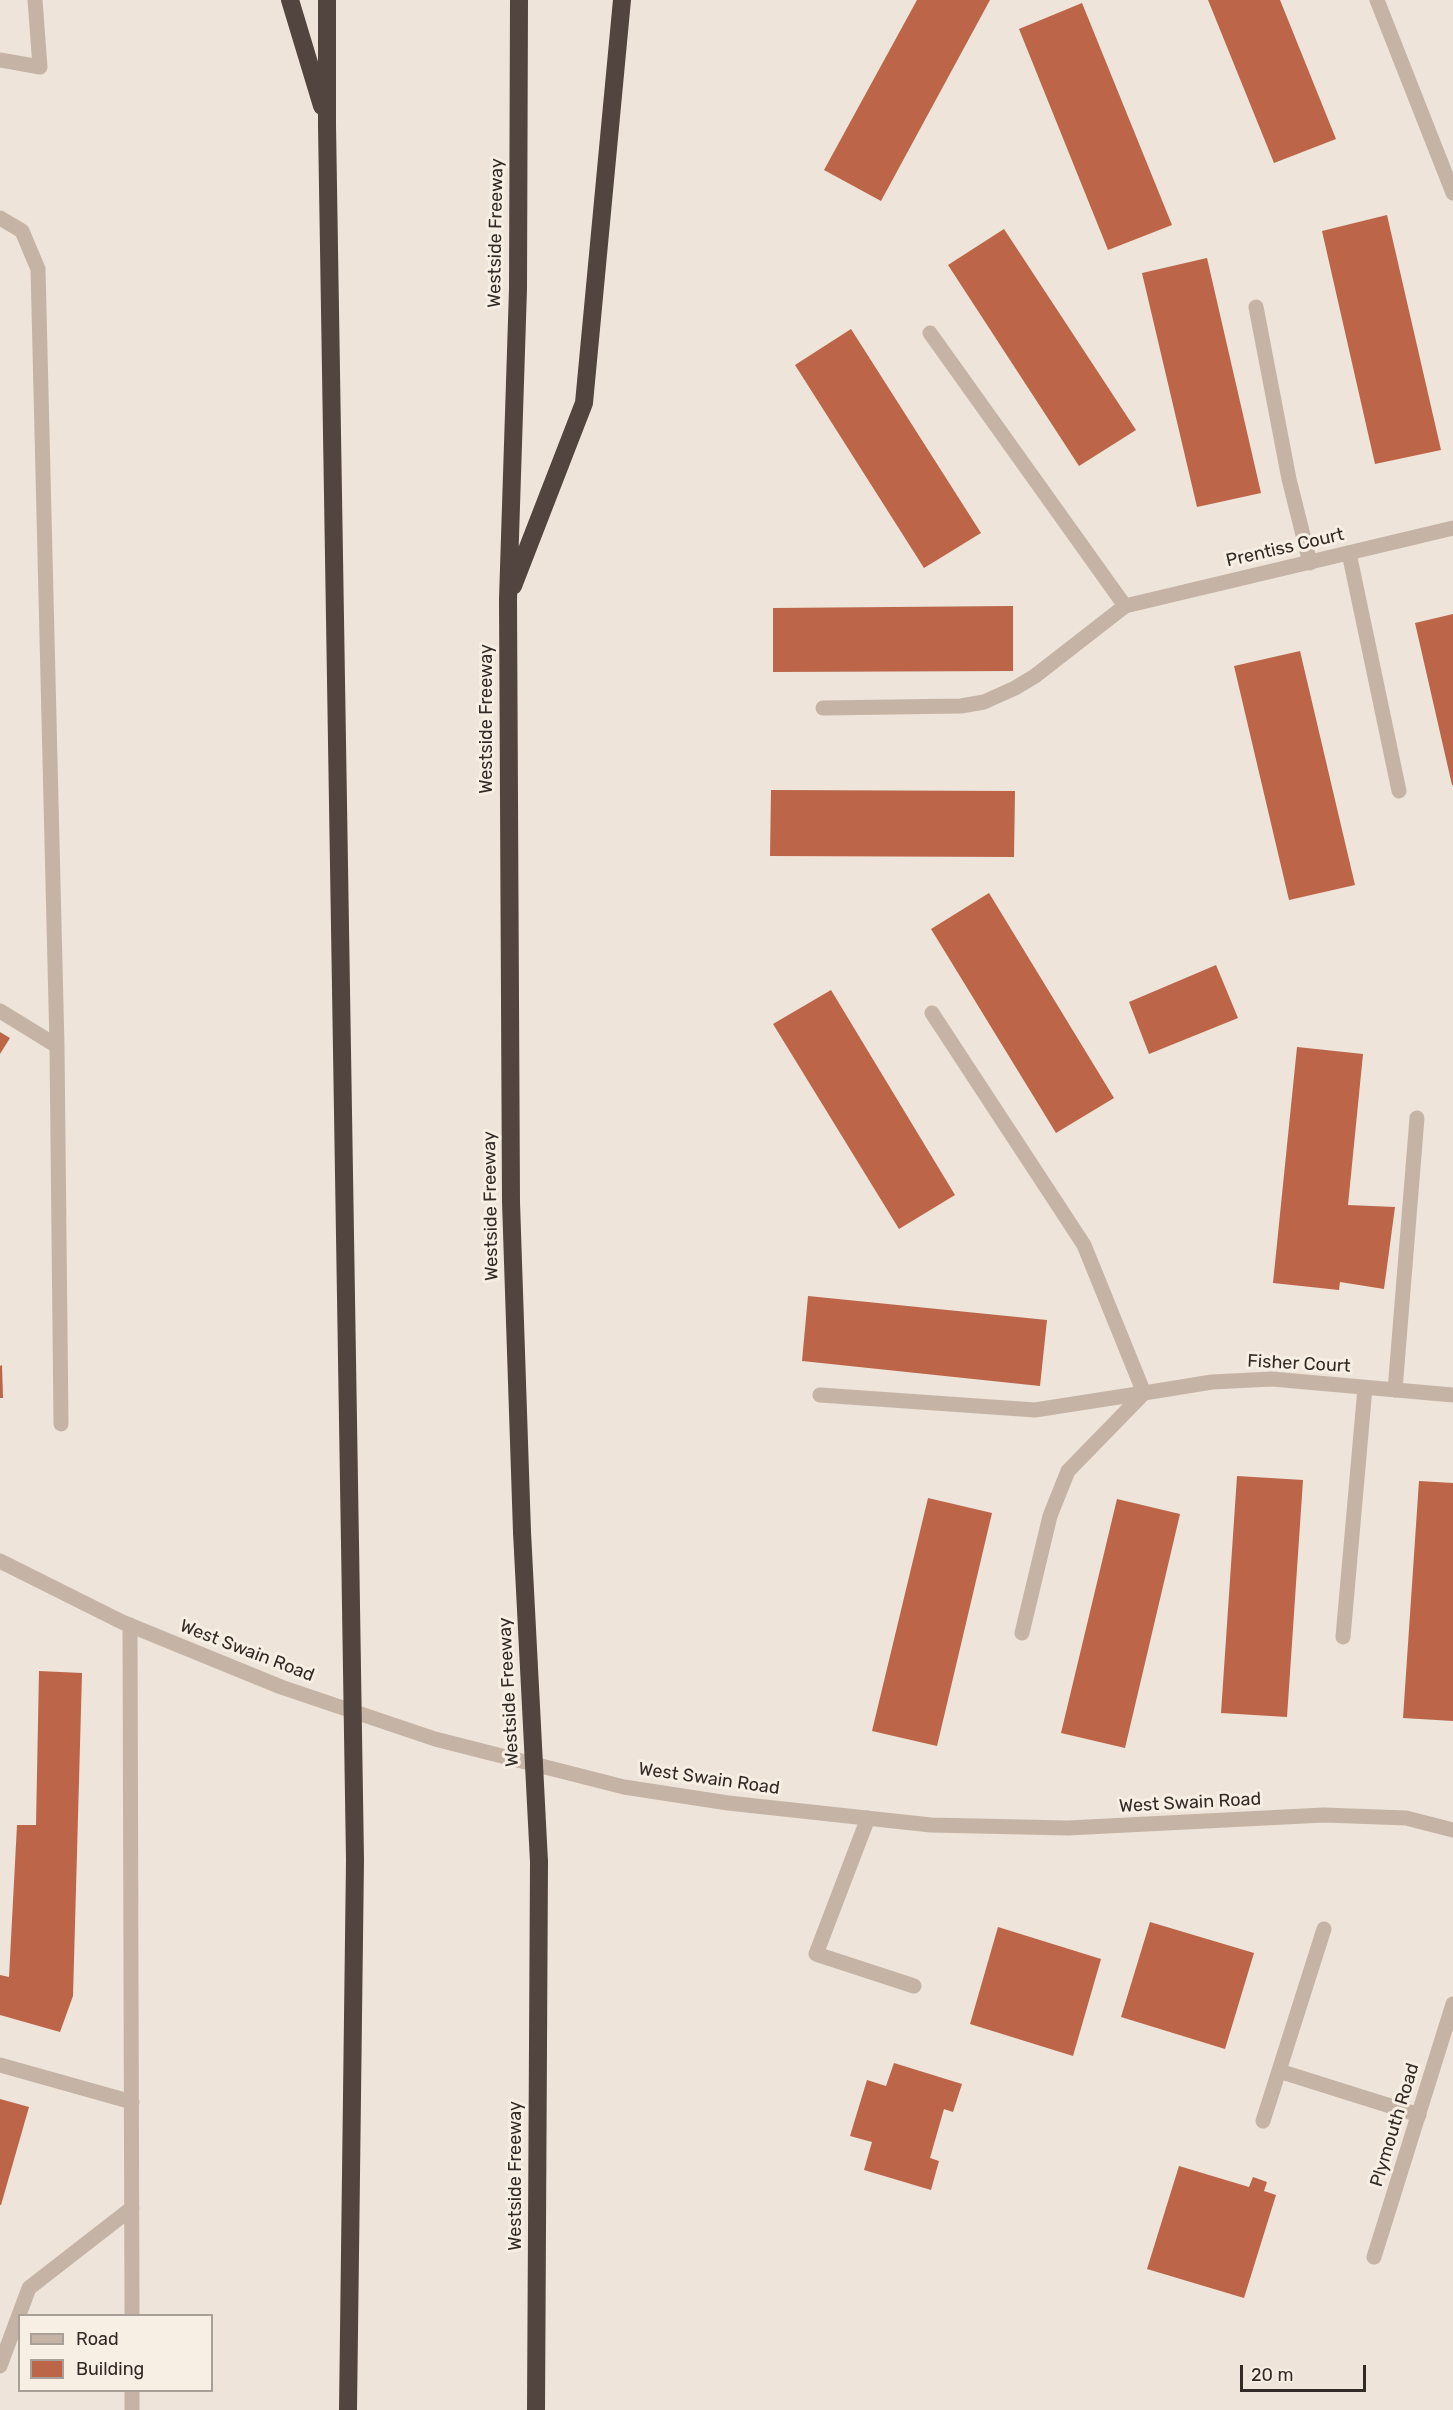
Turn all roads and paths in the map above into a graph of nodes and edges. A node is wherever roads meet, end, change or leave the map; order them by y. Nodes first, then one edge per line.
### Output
1 (35, 0) edge
2 (290, 0) edge
3 (327, 0) edge
4 (519, 0) edge
5 (622, 0) edge
6 (1377, 0) edge
7 (0, 60) edge
8 (327, 125) junction
9 (1453, 193) edge
10 (0, 218) edge
11 (1256, 307) dead end
12 (930, 333) dead end
13 (1453, 528) edge
14 (1349, 553) junction
15 (1310, 562) junction
16 (508, 599) junction
17 (1125, 606) junction
18 (823, 708) dead end
19 (1398, 791) dead end
20 (0, 1011) edge
21 (932, 1012) dead end
22 (57, 1046) junction
23 (1417, 1118) dead end
24 (1365, 1388) junction
25 (1395, 1390) junction
26 (1144, 1393) junction
27 (820, 1395) dead end
28 (1453, 1395) edge
29 (61, 1424) dead end
30 (0, 1561) edge
31 (130, 1625) junction
32 (1022, 1633) dead end
33 (1343, 1637) dead end
34 (868, 1818) junction
35 (1453, 1830) edge
36 (1324, 1929) dead end
37 (914, 1986) dead end
38 (1453, 2004) edge
39 (0, 2065) edge
40 (1279, 2071) junction
41 (132, 2102) junction
42 (1419, 2115) junction
43 (1263, 2121) dead end
44 (132, 2208) junction
45 (1374, 2257) dead end
46 (19, 2314) edge
47 (132, 2314) edge
48 (18, 2318) edge
49 (0, 2366) edge
50 (132, 2392) edge
51 (132, 2410) edge
52 (348, 2410) edge
53 (536, 2410) edge

1 - 7 street
2 - 8 highway
3 - 8 highway
4 - 16 highway, Westside Freeway
5 - 16 highway
6 - 9 street
8 - 52 highway, bridge
10 - 22 street
11 - 15 street
12 - 17 street
13 - 14 street, Prentiss Court
14 - 15 street, Prentiss Court
14 - 19 street
15 - 17 street, Prentiss Court
16 - 53 highway, Westside Freeway, bridge
17 - 18 street
20 - 22 street
21 - 26 street
22 - 29 street
23 - 25 street
24 - 25 street, Fisher Court
24 - 26 street, Fisher Court
24 - 33 street
25 - 28 street, Fisher Court
26 - 27 street, Fisher Court
26 - 32 street
30 - 31 street, West Swain Road
31 - 34 street, West Swain Road
31 - 41 street
34 - 35 street, West Swain Road
34 - 37 street
36 - 40 street
38 - 42 street, Plymouth Road
39 - 41 street
40 - 42 street
40 - 43 street
41 - 44 street
42 - 45 street, Plymouth Road
44 - 46 street
44 - 47 street
48 - 49 street
50 - 51 street

